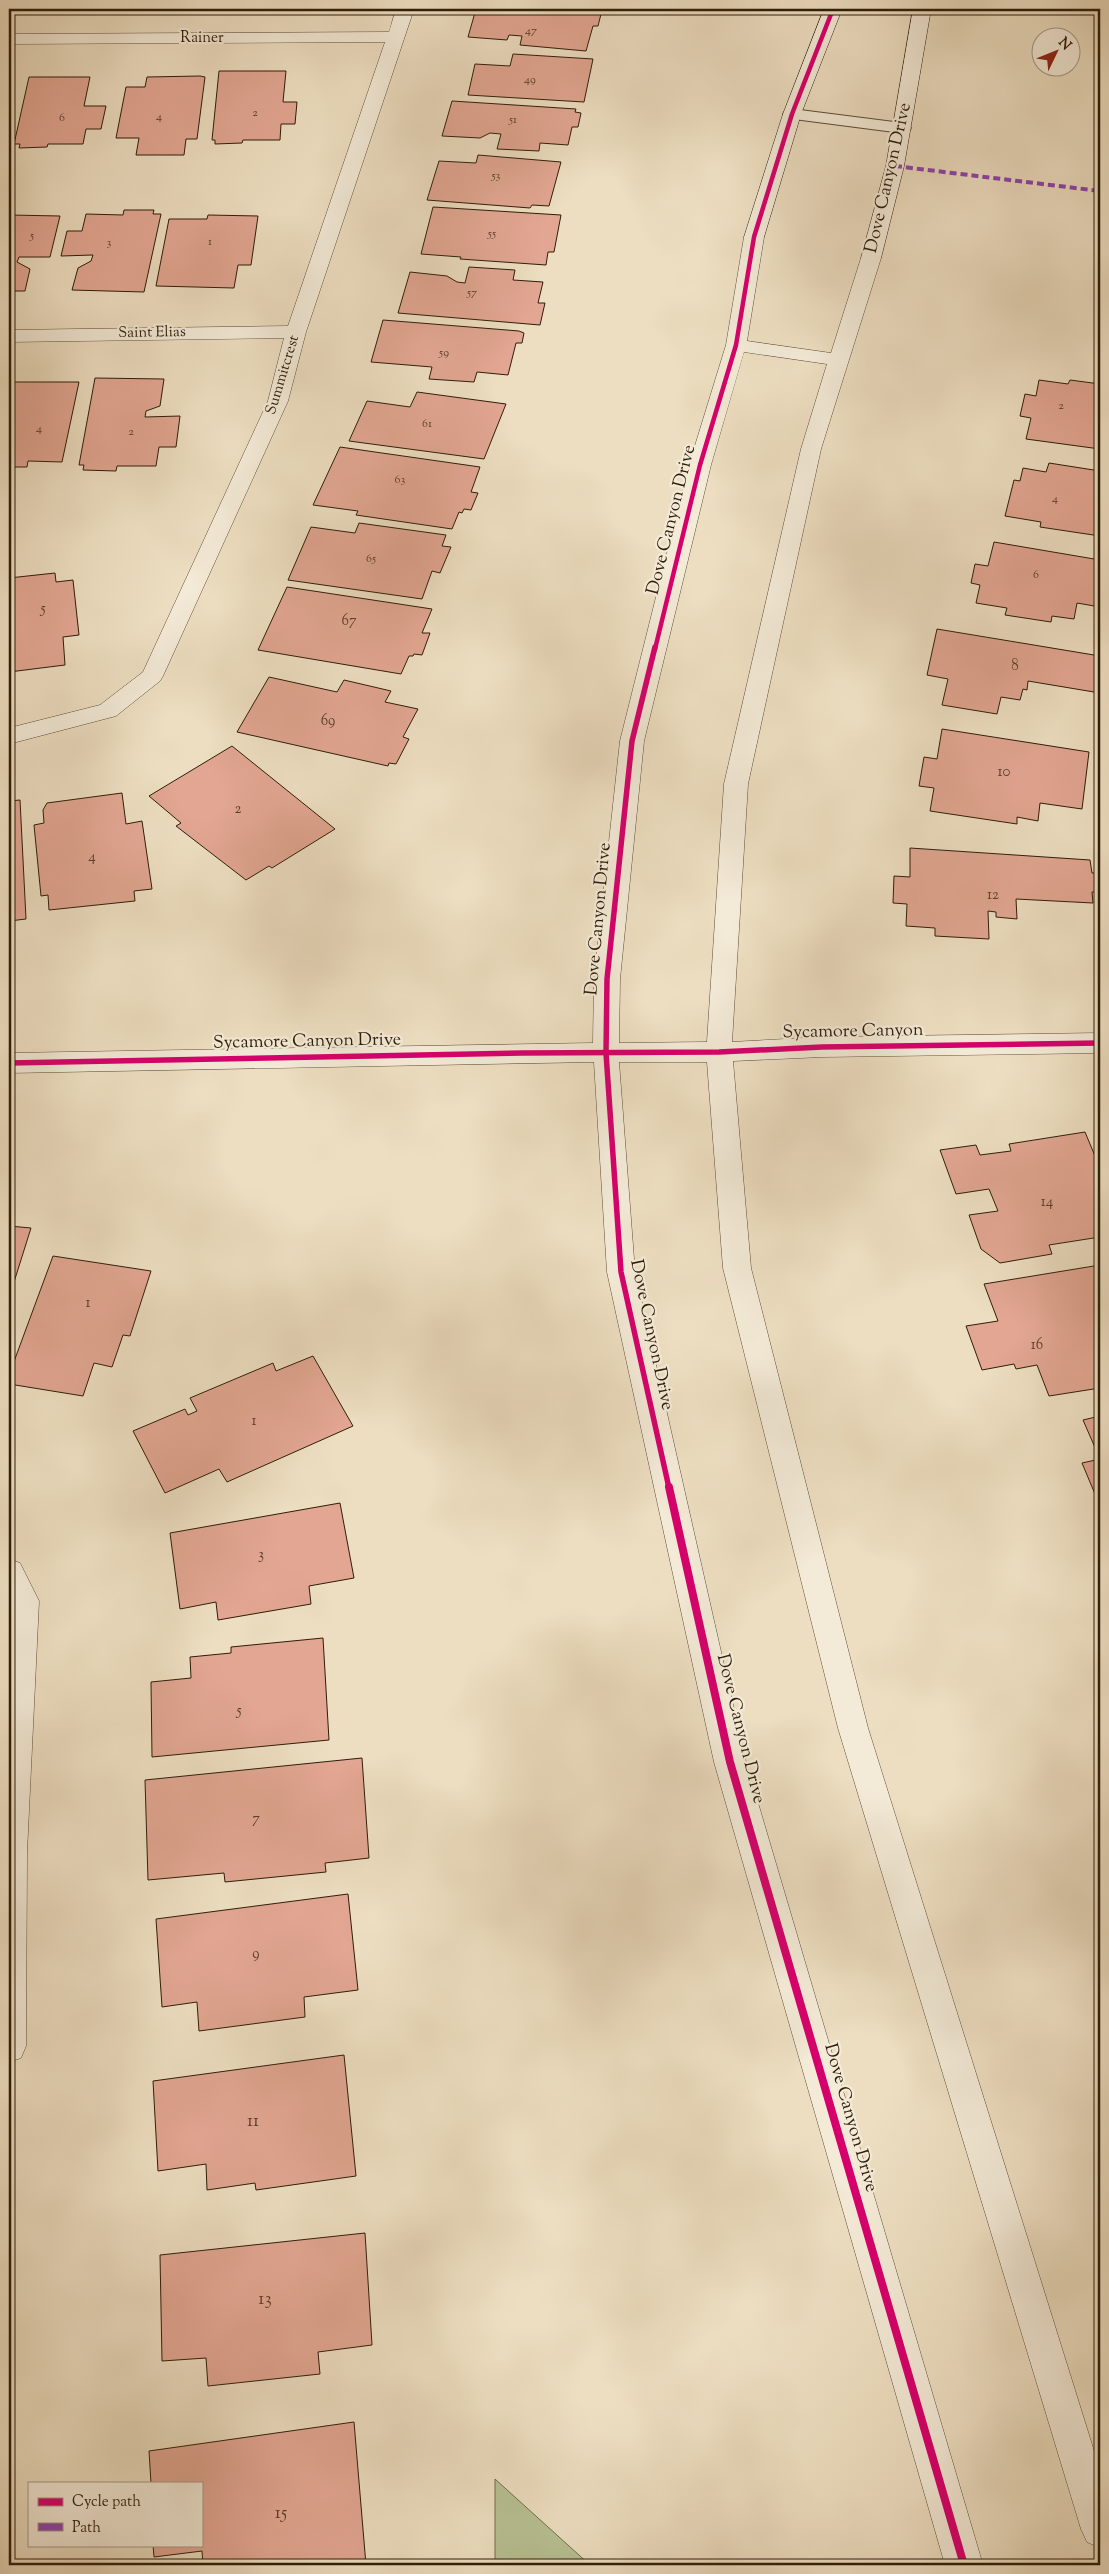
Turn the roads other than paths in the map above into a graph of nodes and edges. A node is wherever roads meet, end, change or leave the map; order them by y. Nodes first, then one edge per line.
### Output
1 (405, 9) edge
2 (833, 9) edge
3 (922, 9) edge
4 (396, 37) junction
5 (9, 39) edge
6 (792, 114) junction
7 (902, 128) junction
8 (296, 332) junction
9 (9, 336) edge
10 (736, 345) junction
11 (839, 360) junction
12 (9, 736) edge
13 (1100, 1043) edge
14 (719, 1052) junction
15 (606, 1053) junction
16 (9, 1063) edge
17 (9, 1572) edge
18 (9, 2046) edge
19 (1100, 2528) edge
20 (964, 2565) edge

1 - 4 street, Summitcrest
2 - 6 street, Dove Canyon Drive
3 - 7 street, Dove Canyon Drive
4 - 5 street, Rainer
4 - 8 street, Summitcrest
6 - 7 lane
6 - 10 street, Dove Canyon Drive
7 - 11 street, Dove Canyon Drive
8 - 9 street, Saint Elias
8 - 12 street, Summitcrest
10 - 11 street
10 - 15 street, Dove Canyon Drive
11 - 14 street, Dove Canyon Drive
13 - 14 street, Sycamore Canyon
14 - 15 street, Sycamore Canyon
14 - 19 street, Dove Canyon Drive
15 - 16 street, Sycamore Canyon Drive
15 - 20 street, Dove Canyon Drive
17 - 18 street

